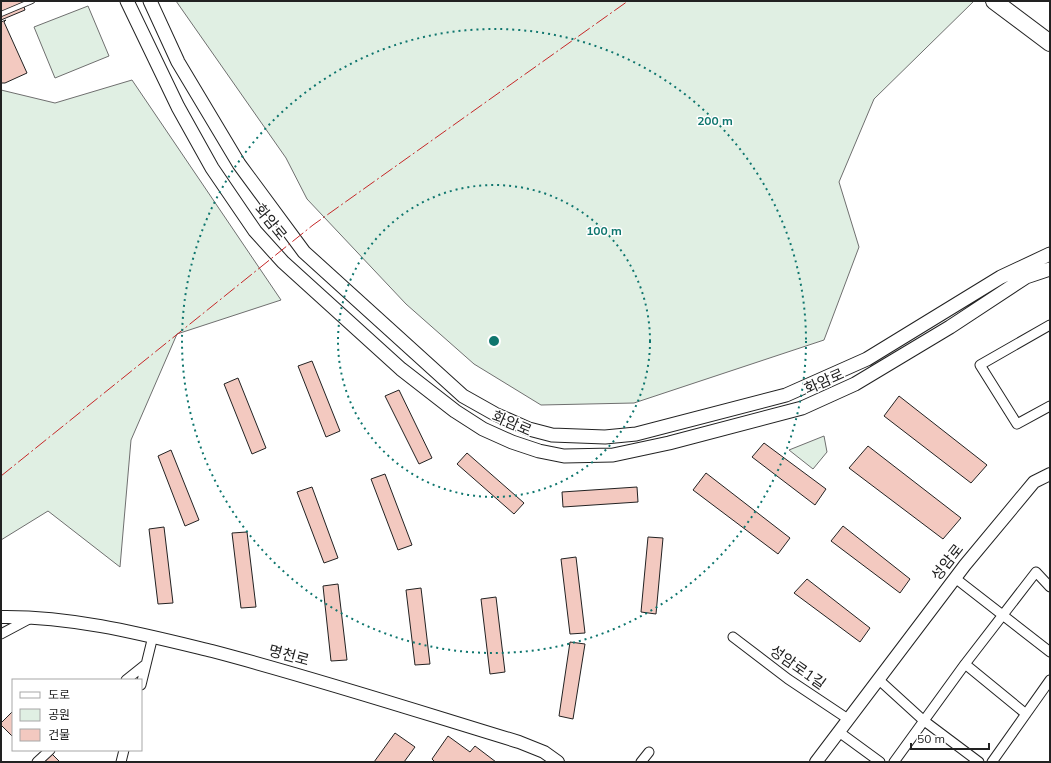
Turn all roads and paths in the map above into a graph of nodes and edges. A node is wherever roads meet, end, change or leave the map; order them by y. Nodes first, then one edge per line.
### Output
1 (32, 1) edge
2 (127, 1) edge
3 (150, 1) edge
4 (994, 1) edge
5 (1, 14) edge
6 (1050, 43) edge
7 (1050, 254) edge
8 (1050, 269) edge
9 (1050, 325) edge
10 (1050, 406) edge
11 (1050, 474) edge
12 (955, 578) junction
13 (1050, 587) edge
14 (1003, 614) junction
15 (1, 617) edge
16 (32, 617) junction
17 (1, 634) edge
18 (153, 636) junction
19 (733, 637) dead end
20 (1050, 652) edge
21 (146, 664) junction
22 (964, 664) junction
23 (127, 679) edge
24 (878, 679) junction
25 (142, 680) edge
26 (1050, 680) edge
27 (1026, 714) junction
28 (848, 719) junction
29 (923, 720) junction
30 (839, 732) junction
31 (49, 751) edge
32 (124, 751) edge
33 (648, 752) dead end
34 (38, 762) edge
35 (121, 762) edge
36 (558, 762) edge
37 (640, 762) edge
38 (816, 762) edge
39 (880, 762) edge
40 (894, 762) edge
41 (979, 762) edge
42 (992, 762) edge

1 - 5 lane
2 - 8 main road, 화암로
3 - 7 main road, 화암로
4 - 6 highway
9 - 10 street
11 - 12 street, 성암로
12 - 14 street
12 - 24 street, 성암로
13 - 14 street
14 - 20 street
14 - 22 street
15 - 16 street, 명천로
16 - 17 street
16 - 18 street, 명천로
18 - 21 street
18 - 36 street, 명천로
19 - 28 street, 성암로1길
21 - 23 street
21 - 25 street
22 - 27 street
22 - 29 street
24 - 28 street, 성암로
24 - 29 street
26 - 27 street
27 - 42 street
28 - 30 street, 성암로
29 - 40 street
29 - 41 street
30 - 38 street, 성암로
30 - 39 street
31 - 34 street
32 - 35 street
33 - 37 street

